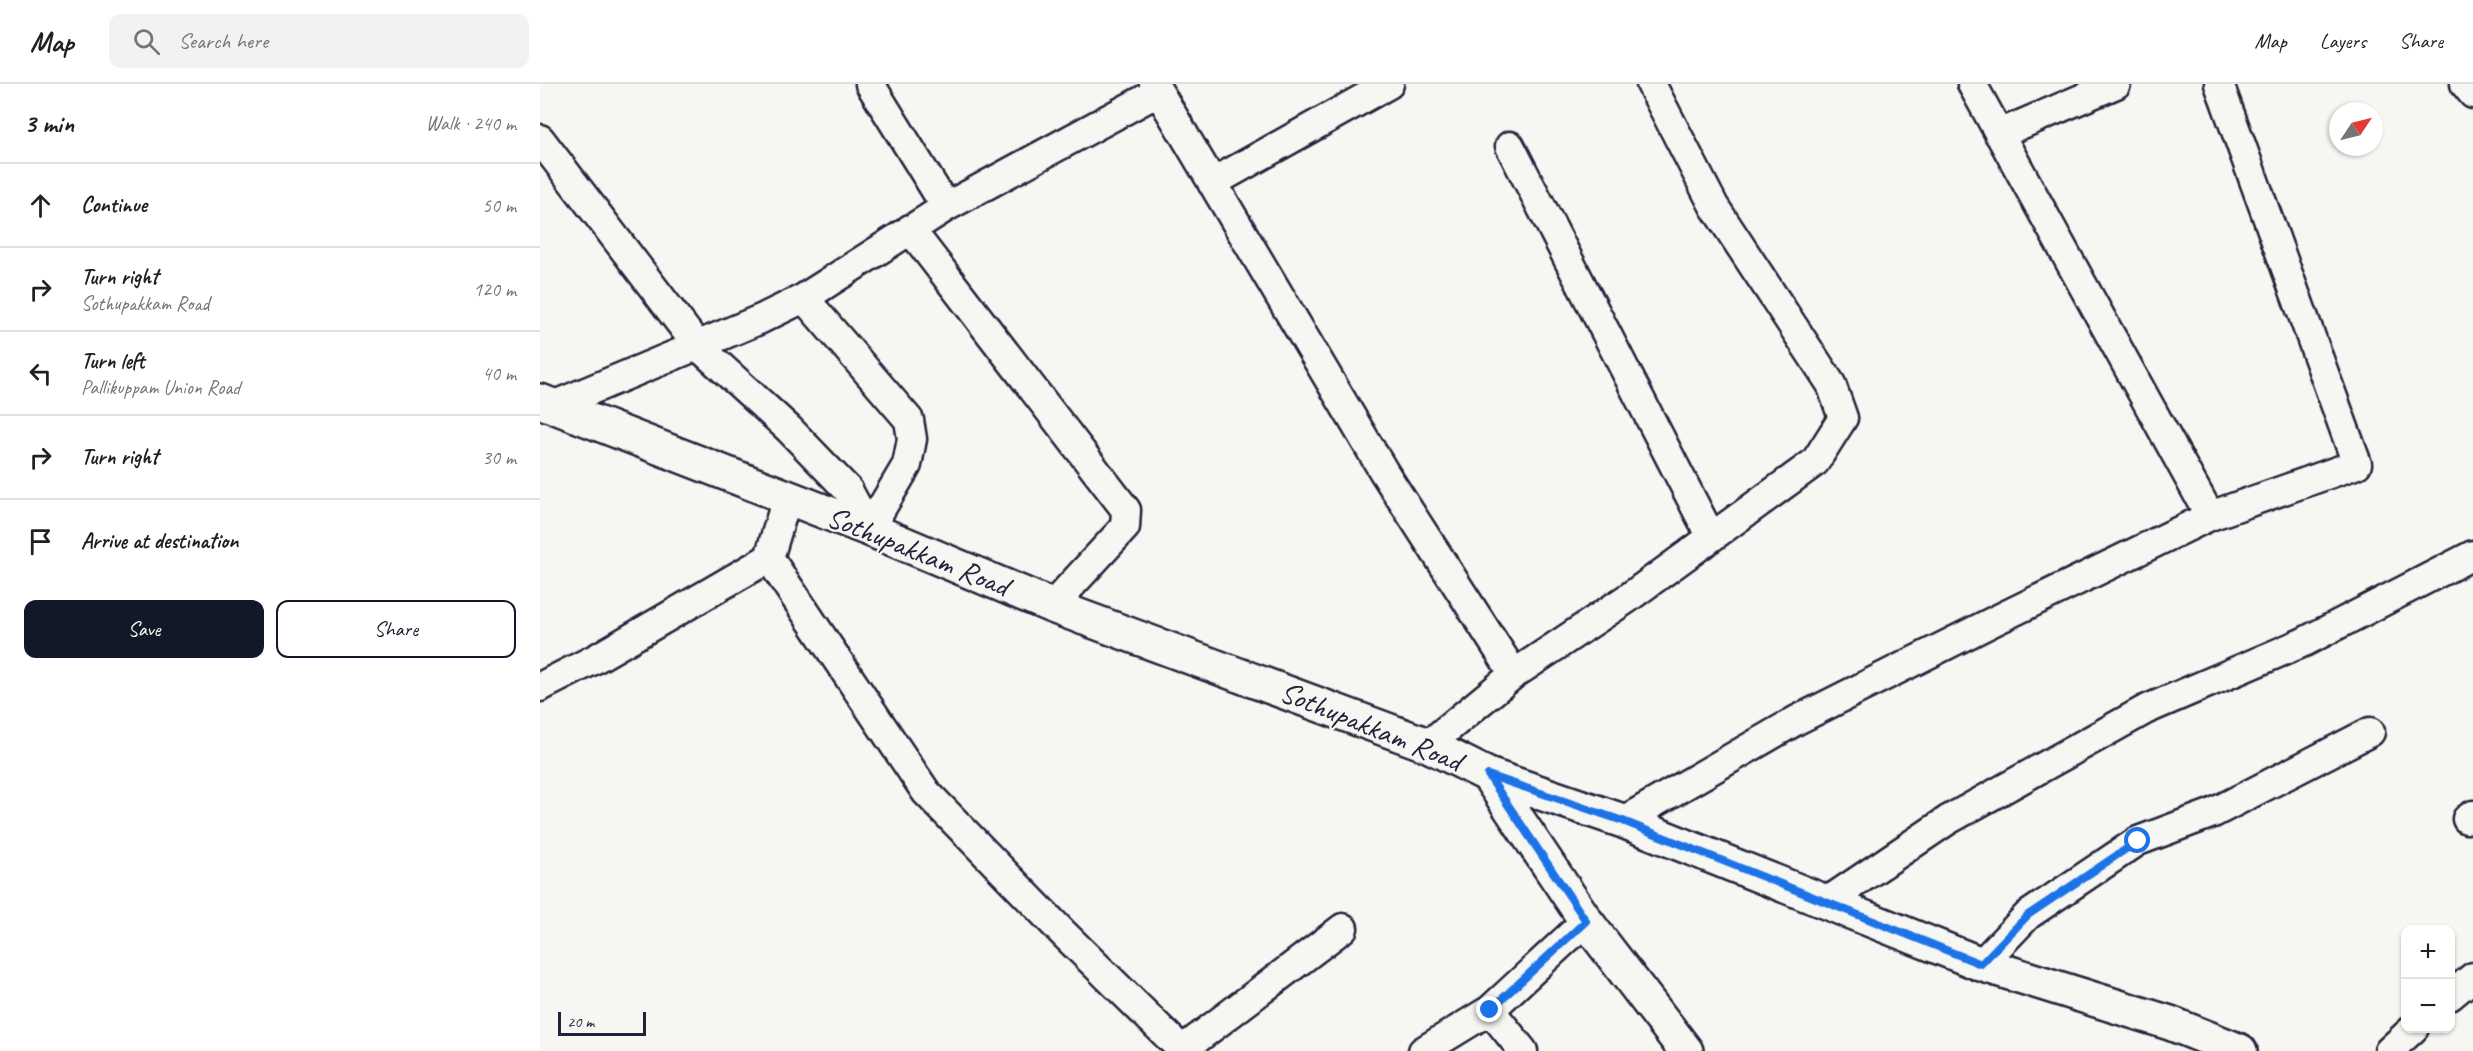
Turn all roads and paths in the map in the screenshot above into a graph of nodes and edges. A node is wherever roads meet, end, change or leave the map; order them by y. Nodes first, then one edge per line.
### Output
1 (870, 84) edge
2 (1389, 84) edge
3 (1651, 84) edge
4 (1972, 84) edge
5 (2116, 84) edge
6 (2219, 84) edge
7 (2464, 84) edge
8 (1156, 88) edge
9 (2473, 94) edge
10 (1999, 134) junction
11 (540, 139) edge
12 (1510, 146) dead end
13 (1212, 183) junction
14 (946, 207) junction
15 (910, 229) junction
16 (804, 298) junction
17 (697, 345) junction
18 (548, 403) edge
19 (787, 498) junction
20 (2210, 516) junction
21 (869, 529) junction
22 (1711, 537) junction
23 (2473, 555) edge
24 (769, 558) junction
25 (1052, 606) junction
26 (1514, 674) junction
27 (540, 687) edge
28 (2370, 732) dead end
29 (1428, 745) junction
30 (1488, 775) junction
31 (1623, 821) junction
32 (1825, 903) junction
33 (1586, 921) junction
34 (1343, 928) dead end
35 (1981, 964) junction
36 (2473, 977) edge
37 (2455, 993) edge
38 (1490, 1010) junction
39 (2409, 1033) edge
40 (1182, 1051) edge
41 (1423, 1051) edge
42 (1523, 1051) edge
43 (1686, 1051) edge
44 (2240, 1051) edge
45 (2389, 1051) edge

1 - 14 street
2 - 13 street
3 - 22 street
4 - 10 street
5 - 10 street
6 - 20 street
7 - 9 street
8 - 13 street
8 - 14 street
10 - 20 street
11 - 17 street
12 - 22 street
13 - 26 street
14 - 15 street
15 - 16 street
15 - 25 street
16 - 17 street
16 - 21 street
17 - 18 street
17 - 21 street
18 - 19 street, Sothupakkam Road
19 - 21 street, Sothupakkam Road
19 - 24 street
20 - 31 street
21 - 25 street, Sothupakkam Road
22 - 26 street
23 - 32 street
24 - 27 street
24 - 40 street
25 - 29 street, Sothupakkam Road
26 - 29 street
28 - 35 street
29 - 30 street, Sothupakkam Road
30 - 31 street, Sothupakkam Road
30 - 33 street
31 - 32 street, Sothupakkam Road
32 - 35 street, Sothupakkam Road
33 - 38 street
33 - 43 street
34 - 40 street
35 - 44 street, Sothupakkam Road
36 - 37 street
38 - 41 street
38 - 42 street
39 - 45 street

